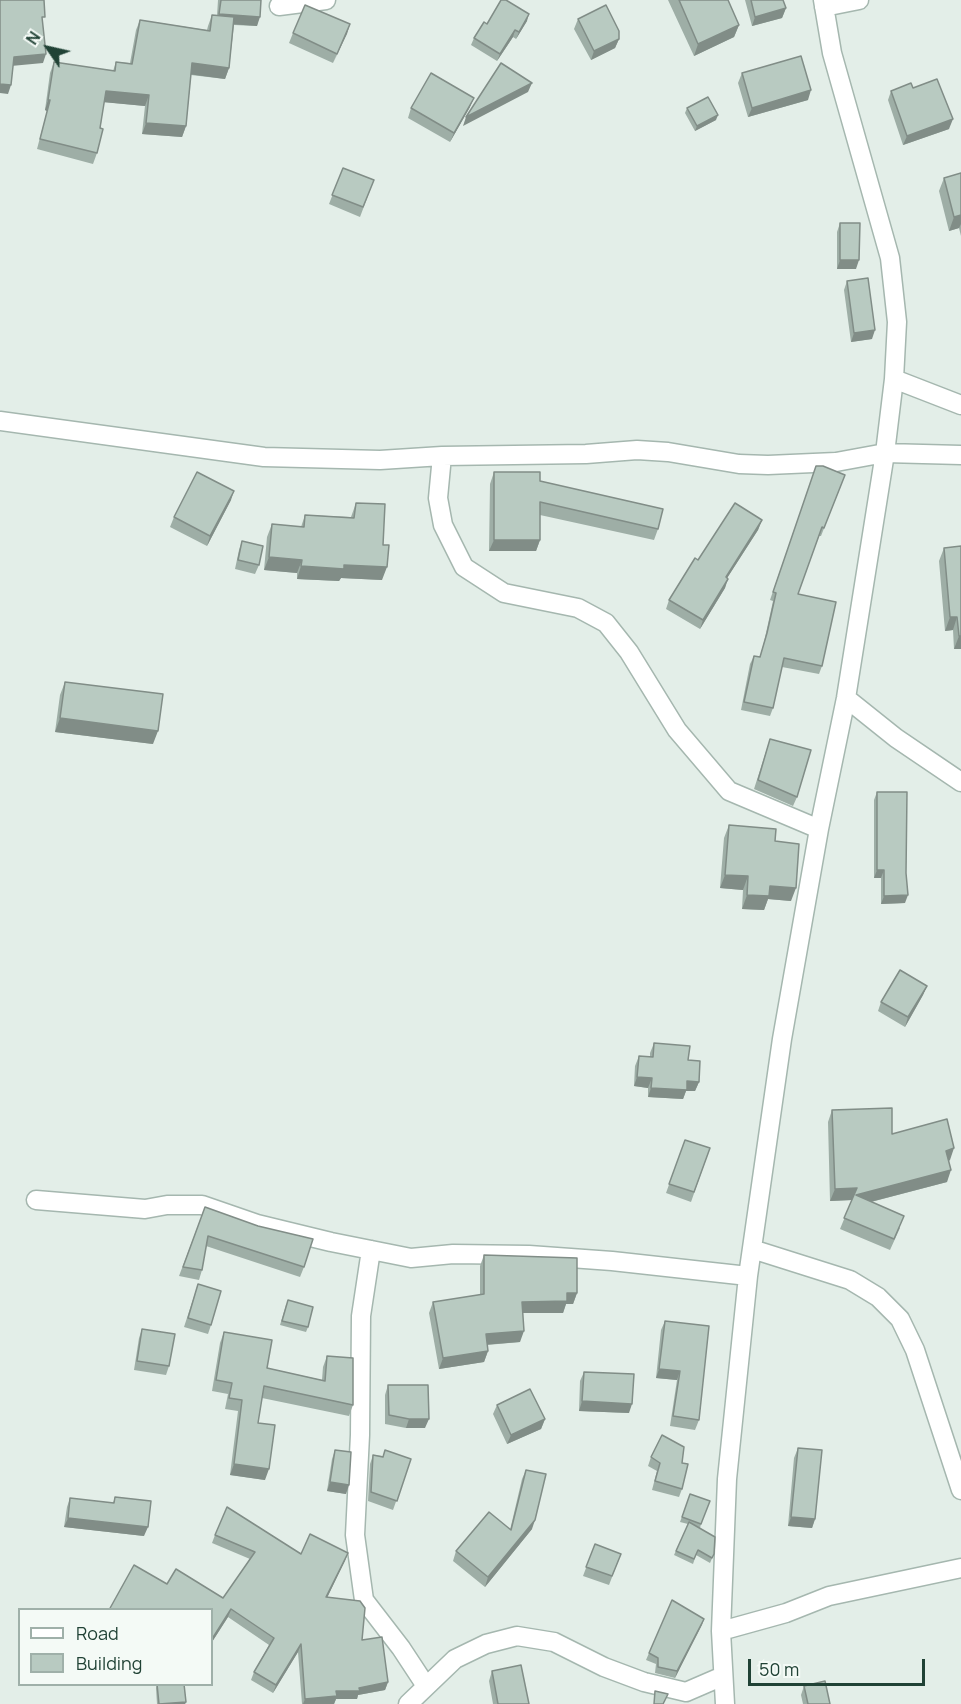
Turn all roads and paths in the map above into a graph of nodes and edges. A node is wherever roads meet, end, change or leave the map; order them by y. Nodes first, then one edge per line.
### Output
1 (326, 0) edge
2 (859, 0) edge
3 (824, 4) edge
4 (279, 6) dead end
5 (894, 379) junction
6 (961, 405) edge
7 (0, 421) edge
8 (885, 453) junction
9 (961, 454) edge
10 (442, 456) junction
11 (846, 698) junction
12 (961, 782) edge
13 (819, 830) junction
14 (36, 1200) dead end
15 (752, 1249) junction
16 (371, 1251) junction
17 (748, 1276) junction
18 (961, 1490) edge
19 (961, 1568) edge
20 (721, 1631) junction
21 (723, 1676) junction
22 (426, 1686) junction
23 (408, 1704) edge
24 (725, 1704) edge

1 - 4 street
2 - 3 street
3 - 5 street
5 - 6 street
5 - 8 street
7 - 10 street
8 - 9 street
8 - 10 street
8 - 11 street
10 - 13 street
11 - 12 street
11 - 13 street
13 - 15 street
14 - 16 street
15 - 17 street
15 - 18 street
16 - 17 street
16 - 22 street
17 - 20 street
19 - 20 street
20 - 21 street
21 - 22 street
21 - 24 street
22 - 23 street

